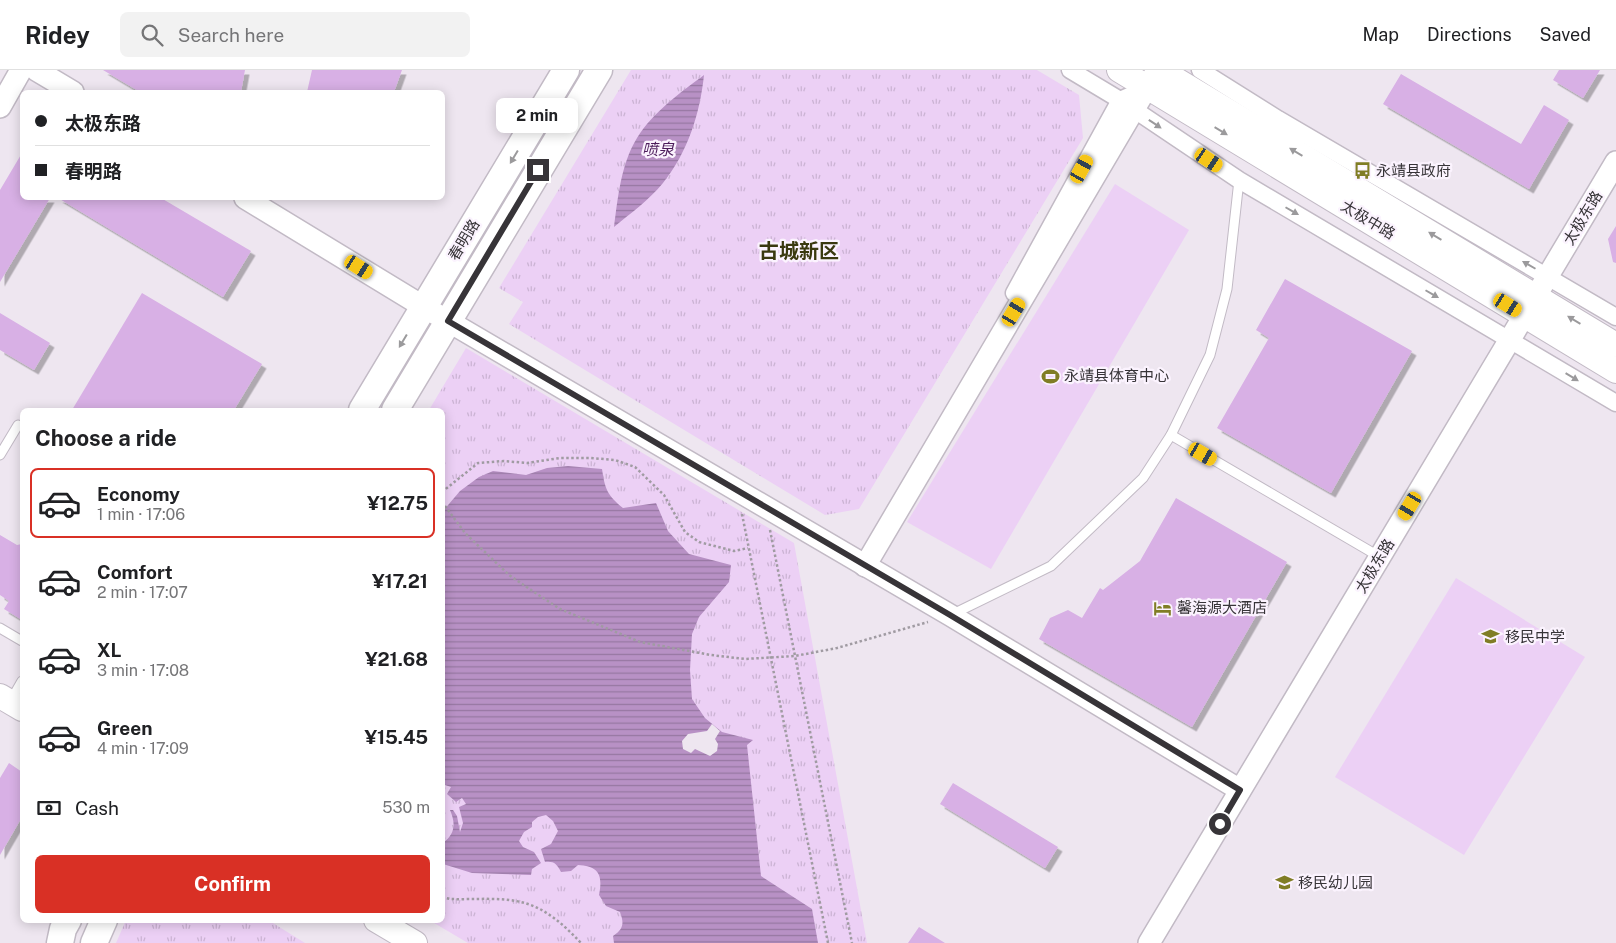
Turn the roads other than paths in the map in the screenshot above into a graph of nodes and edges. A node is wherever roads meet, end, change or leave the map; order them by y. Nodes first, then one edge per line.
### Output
1 (21, 70) edge
2 (36, 70) edge
3 (566, 70) edge
4 (598, 70) edge
5 (1070, 70) edge
6 (1119, 70) edge
7 (1200, 70) edge
8 (1155, 76) edge
9 (69, 90) edge
10 (1127, 105) junction
11 (0, 107) edge
12 (1616, 162) edge
13 (1239, 180) junction
14 (248, 200) edge
15 (1548, 276) junction
16 (1530, 306) junction
17 (424, 307) junction
18 (1616, 317) edge
19 (448, 321) junction
20 (1510, 339) junction
21 (1616, 345) edge
22 (1616, 371) edge
23 (1616, 403) edge
24 (363, 408) edge
25 (396, 408) edge
26 (18, 425) dead end
27 (1171, 435) junction
28 (0, 455) edge
29 (1380, 557) junction
30 (865, 566) junction
31 (950, 615) junction
32 (0, 628) edge
33 (20, 640) edge
34 (20, 685) edge
35 (11, 702) edge
36 (1240, 790) junction
37 (66, 923) edge
38 (103, 923) edge
39 (381, 923) edge
40 (60, 943) edge
41 (94, 943) edge
42 (415, 943) edge
43 (1149, 943) edge

1 - 11 street
2 - 9 street
3 -> 17 main road, 春明路
4 - 19 main road, 春明路
5 - 10 street
6 - 8 main road, 太极中路
15 -> 7 street
8 - 10 street
8 - 16 main road, 太极中路
10 -> 13 street
10 - 30 street
12 - 15 street, 太极东路
13 -> 20 street
13 - 27 lane
14 - 17 street
15 - 16 street, 太极东路
15 - 18 street
16 - 20 street, 太极东路
21 -> 16 main road, 太极中路
16 - 22 main road, 太极中路
17 - 19 street
17 -> 24 main road, 春明路
19 - 25 main road, 春明路
19 - 30 street
20 -> 23 street
20 - 29 street, 太极东路
26 - 28 lane
27 - 29 lane
27 - 31 lane
29 - 36 street, 太极东路
30 - 31 street
31 - 36 street
32 - 33 lane
34 - 35 lane
36 - 43 street, 太极东路
37 - 40 main road
38 - 41 main road
39 - 42 main road

